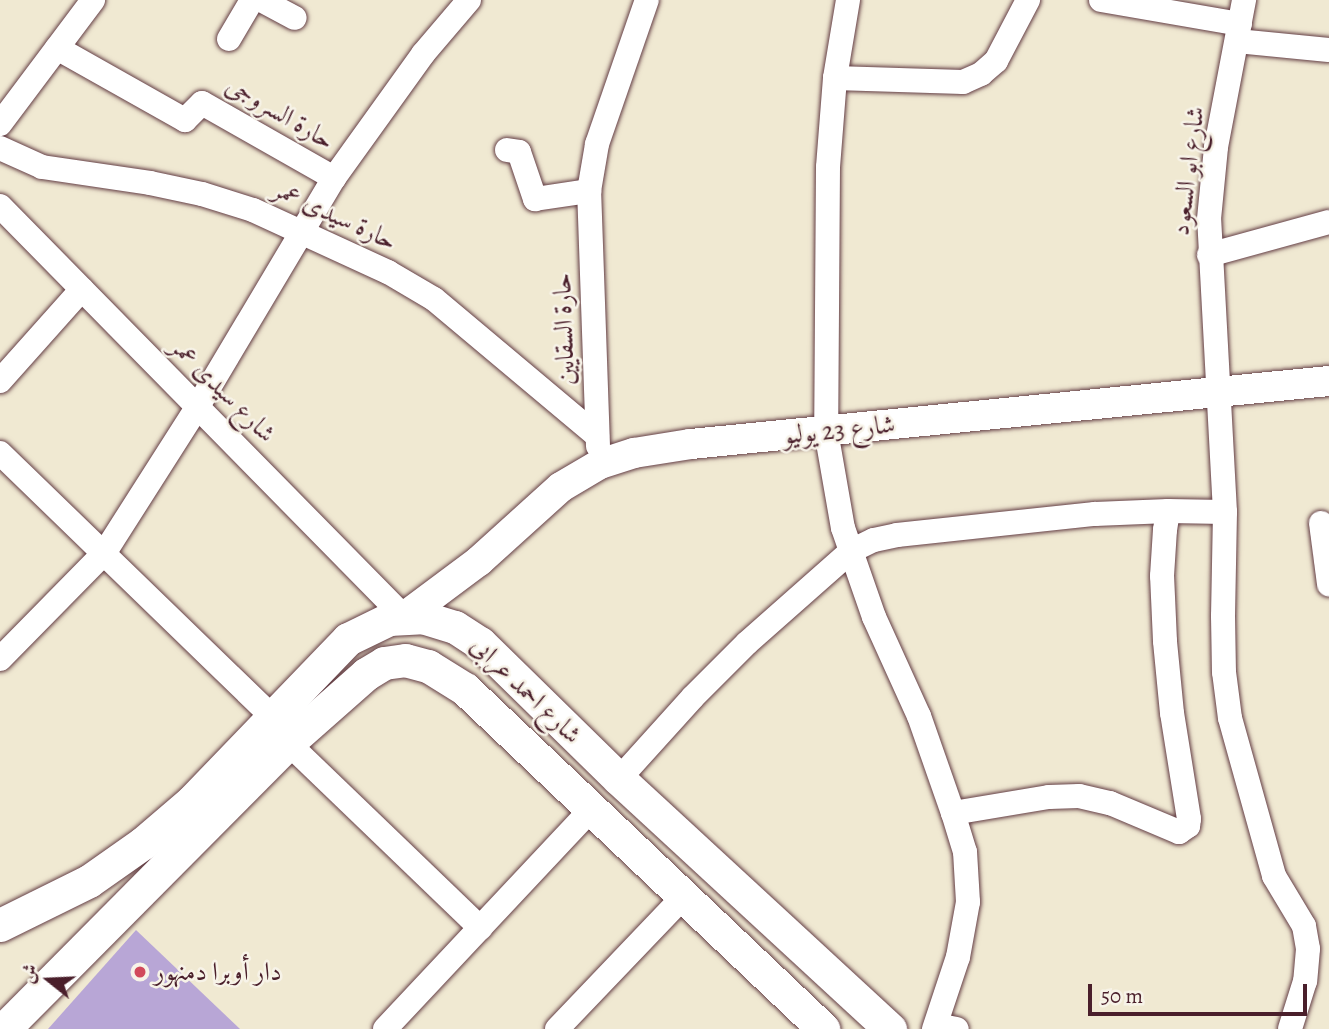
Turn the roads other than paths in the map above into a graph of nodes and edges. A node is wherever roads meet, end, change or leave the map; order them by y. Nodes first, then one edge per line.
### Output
1 (93, 0) edge
2 (252, 0) edge
3 (261, 0) edge
4 (469, 0) edge
5 (646, 0) edge
6 (848, 0) edge
7 (1028, 0) edge
8 (1101, 0) edge
9 (295, 18) dead end
10 (1240, 22) edge
11 (229, 39) dead end
12 (57, 48) junction
13 (1329, 50) edge
14 (835, 78) junction
15 (0, 124) edge
16 (0, 148) edge
17 (507, 150) dead end
18 (334, 178) junction
19 (589, 191) junction
20 (0, 206) edge
21 (1329, 222) edge
22 (302, 232) junction
23 (1209, 255) junction
24 (82, 289) junction
25 (0, 381) edge
26 (1329, 381) edge
27 (1217, 392) junction
28 (198, 406) junction
29 (826, 431) junction
30 (599, 450) junction
31 (0, 453) edge
32 (1168, 511) junction
33 (1226, 512) junction
34 (1321, 523) dead end
35 (851, 551) junction
36 (105, 552) junction
37 (1329, 584) edge
38 (404, 617) junction
39 (0, 659) edge
40 (281, 730) junction
41 (619, 779) junction
42 (591, 810) junction
43 (953, 813) junction
44 (682, 898) junction
45 (0, 925) edge
46 (480, 928) junction
47 (942, 1028) edge
48 (4, 1029) edge
49 (385, 1029) edge
50 (557, 1029) edge
51 (823, 1029) edge
52 (890, 1029) edge
53 (1290, 1029) edge

1 - 12 street
2 - 11 street
3 - 9 street
4 - 18 street
5 - 19 street, حارة السقايين
6 - 14 street
7 - 14 street
8 - 10 street
10 - 13 street
10 - 23 street, شارع ابو السعود
12 - 15 street
12 - 18 street, حارة السروجى
14 - 29 street
16 - 22 street, حارة سيدى عمر
17 - 19 street
18 - 22 street
19 - 30 street, حارة السقايين
20 - 24 street, شارع سيدى عمر
21 - 23 street
22 - 28 street
22 - 30 street, حارة سيدى عمر
23 - 27 street, شارع ابو السعود
24 - 25 street
24 - 28 street, شارع سيدى عمر
26 - 27 street, شارع 23 يوليو
27 - 29 street, شارع 23 يوليو
27 - 33 street, شارع ابو السعود
28 - 36 street
28 - 38 street, شارع سيدى عمر
29 - 30 street, شارع 23 يوليو
29 - 35 street
30 - 38 street, شارع 23 يوليو
31 - 36 street
32 - 33 street
32 - 35 street
32 - 43 street
33 - 53 street, شارع ابو السعود
34 - 37 street
35 - 41 street
35 - 43 street
36 - 39 street
36 - 40 street
38 - 40 main road, شارع احمد عرابى
38 - 41 main road, شارع احمد عرابى
40 - 42 main road, شارع احمد عرابى
40 - 45 main road, شارع احمد عرابى
40 - 46 street
40 - 48 main road, شارع احمد عرابى
41 - 52 main road, شارع احمد عرابى
42 - 44 main road, شارع احمد عرابى
42 - 46 street
43 - 47 street
44 - 50 street
44 - 51 main road, شارع احمد عرابى
46 - 49 street

